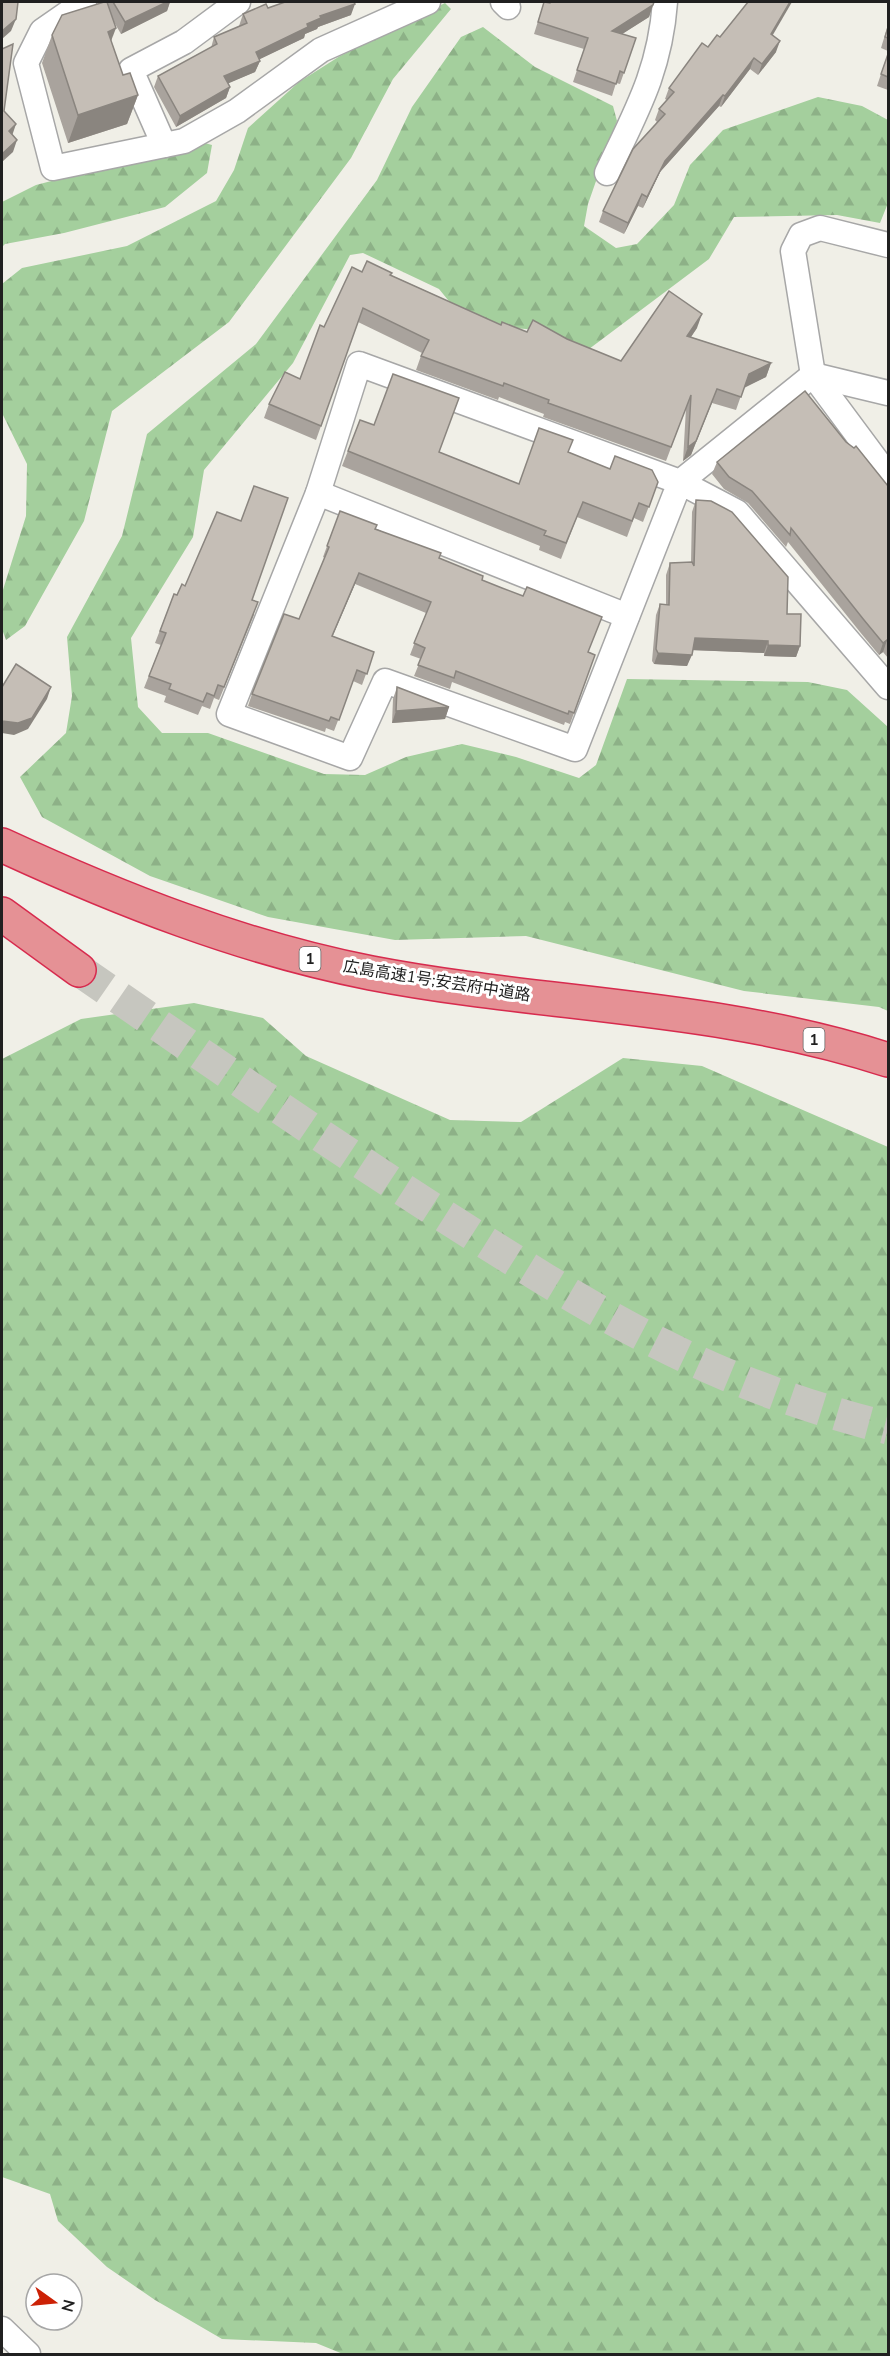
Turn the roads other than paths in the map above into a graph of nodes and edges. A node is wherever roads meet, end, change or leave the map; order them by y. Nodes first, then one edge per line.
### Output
1 (84, 2) edge
2 (238, 2) edge
3 (428, 2) edge
4 (664, 2) edge
5 (164, 145) junction
6 (607, 173) dead end
7 (888, 245) edge
8 (813, 375) junction
9 (888, 393) edge
10 (888, 477) edge
11 (680, 482) junction
12 (318, 493) junction
13 (627, 616) junction
14 (888, 687) edge
15 (2, 845) edge
16 (2, 914) edge
17 (79, 970) tunnel mouth
18 (888, 1060) edge
19 (2, 2329) edge
20 (28, 2355) edge

1 - 5 street
2 - 5 street
3 - 5 street
4 - 6 street
7 - 8 street
8 - 9 street
8 - 10 street
8 - 11 street
11 - 12 street
11 - 13 street
11 - 14 street
12 - 13 street
12 - 13 street
15 - 18 highway, 広島高速1号;安芸府中道路 / 1
16 - 17 highway
19 - 20 street

